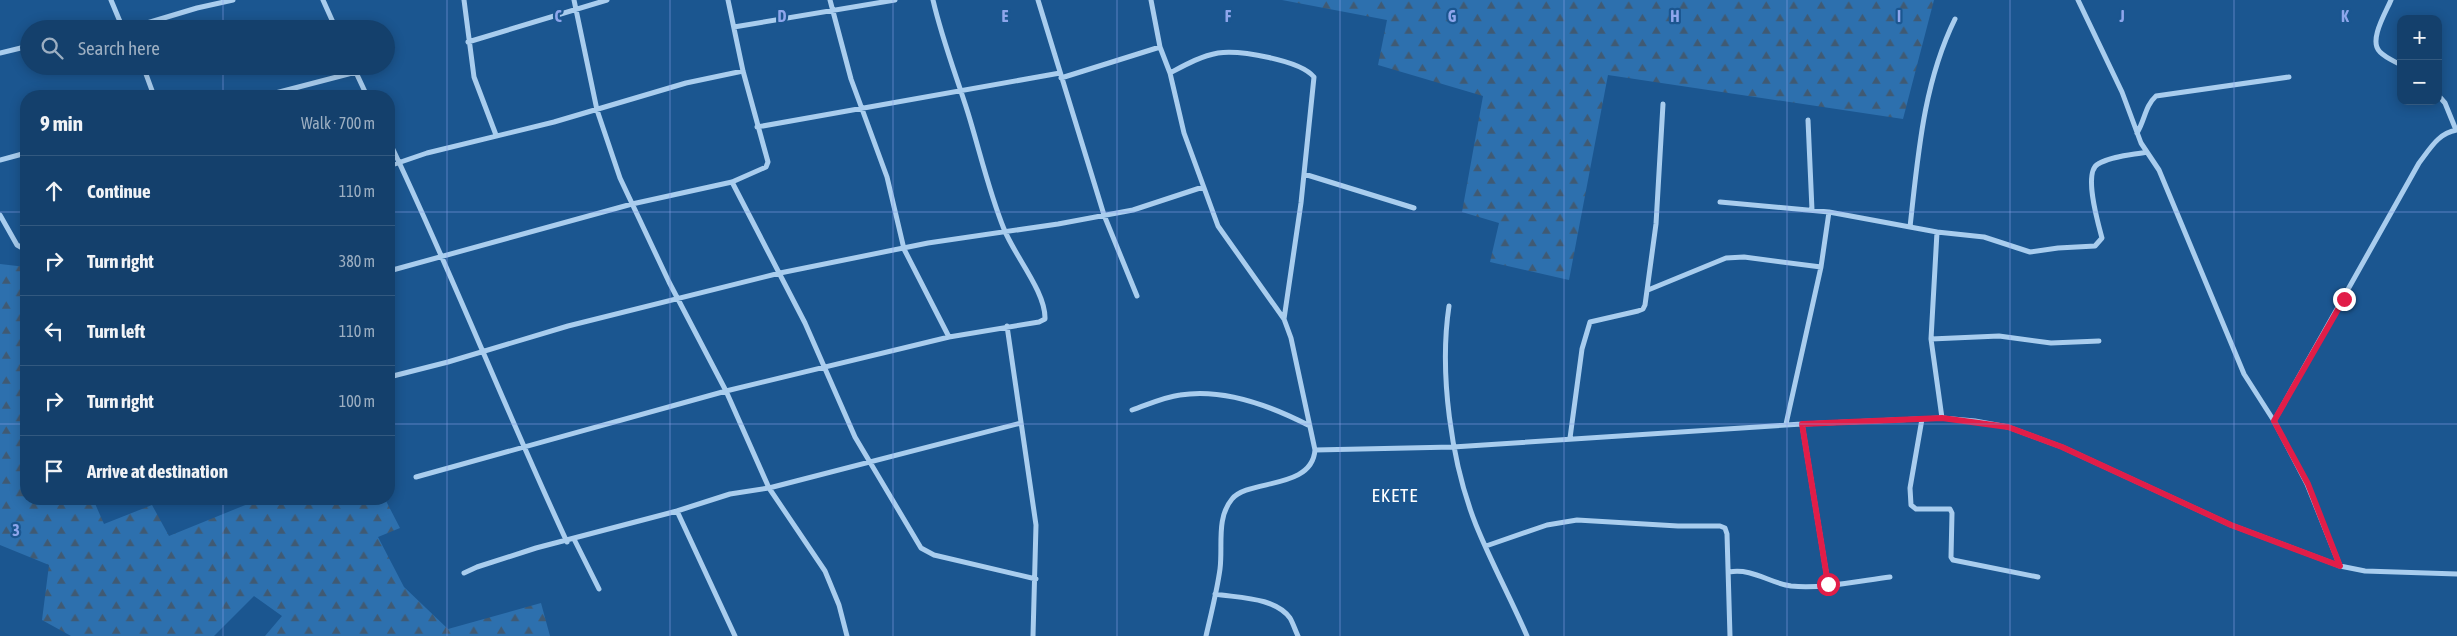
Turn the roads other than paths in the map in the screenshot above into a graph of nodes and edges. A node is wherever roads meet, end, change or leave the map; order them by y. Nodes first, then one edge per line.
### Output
1 (111, 0) edge
2 (233, 0) edge
3 (323, 0) edge
4 (464, 0) edge
5 (574, 0) edge
6 (607, 0) edge
7 (728, 0) edge
8 (830, 0) edge
9 (896, 0) edge
10 (933, 0) edge
11 (1038, 0) edge
12 (1151, 0) edge
13 (2078, 0) edge
14 (2391, 0) edge
15 (575, 8) junction
16 (832, 11) junction
17 (1955, 19) dead end
18 (119, 20) edge
19 (157, 20) edge
20 (332, 20) edge
21 (734, 26) junction
22 (468, 42) junction
23 (1160, 47) junction
24 (20, 48) edge
25 (0, 53) edge
26 (2397, 63) edge
27 (743, 70) junction
28 (1170, 73) junction
29 (146, 75) edge
30 (335, 75) edge
31 (358, 75) edge
32 (1060, 76) junction
33 (2289, 77) dead end
34 (152, 90) edge
35 (284, 90) edge
36 (364, 90) edge
37 (961, 91) junction
38 (2442, 100) edge
39 (1663, 104) dead end
40 (597, 110) junction
41 (864, 110) junction
42 (1808, 120) dead end
43 (757, 127) junction
44 (2456, 130) edge
45 (2137, 133) junction
46 (496, 135) junction
47 (2147, 152) junction
48 (395, 153) edge
49 (20, 155) edge
50 (0, 160) edge
51 (400, 163) junction
52 (395, 164) edge
53 (1304, 174) junction
54 (732, 182) junction
55 (1202, 187) junction
56 (1720, 202) dead end
57 (632, 204) junction
58 (1414, 208) dead end
59 (1812, 210) junction
60 (1829, 212) junction
61 (0, 215) edge
62 (1104, 215) junction
63 (1910, 227) junction
64 (1005, 231) junction
65 (1937, 232) junction
66 (20, 247) edge
67 (904, 249) junction
68 (441, 256) junction
69 (1822, 267) junction
70 (395, 269) edge
71 (780, 273) junction
72 (1648, 290) junction
73 (1137, 296) dead end
74 (678, 299) junction
75 (1449, 306) dead end
76 (1284, 319) junction
77 (1007, 326) junction
78 (949, 337) junction
79 (1931, 339) junction
80 (2099, 341) dead end
81 (481, 352) junction
82 (823, 367) junction
83 (395, 375) edge
84 (726, 391) junction
85 (1132, 410) dead end
86 (1942, 418) junction
87 (1922, 419) junction
88 (2274, 421) junction
89 (1021, 423) junction
90 (1786, 424) junction
91 (1802, 424) junction
92 (1308, 425) junction
93 (1570, 438) junction
94 (522, 446) junction
95 (1453, 447) junction
96 (1315, 450) junction
97 (870, 463) junction
98 (416, 477) dead end
99 (768, 488) junction
100 (677, 511) junction
101 (574, 539) junction
102 (566, 542) junction
103 (1486, 546) junction
104 (2340, 566) junction
105 (1729, 572) junction
106 (464, 573) dead end
107 (2457, 574) edge
108 (1890, 577) dead end
109 (2038, 577) dead end
110 (1036, 579) junction
111 (1828, 584) junction
112 (600, 589) dead end
113 (1215, 594) junction
114 (735, 636) edge
115 (848, 636) edge
116 (1033, 636) edge
117 (1206, 636) edge
118 (1298, 636) edge
119 (1527, 636) edge
120 (1730, 636) edge

1 - 18 street
2 - 19 street
3 - 20 street
4 - 22 street
5 - 15 street
6 - 15 street
7 - 21 street
8 - 16 street
9 - 16 street
10 - 37 street
11 - 32 street
12 - 23 street
13 - 45 street
14 - 26 street
15 - 22 street
15 - 40 street
16 - 21 street
16 - 41 street
17 - 63 street
21 - 27 street
22 - 46 street
23 - 28 street
23 - 32 street
24 - 25 street
27 - 40 street
27 - 43 street
28 - 53 street
28 - 55 street
29 - 34 street
30 - 35 street
31 - 36 street
32 - 37 street
32 - 62 street
33 - 45 street
37 - 41 street
37 - 64 street
38 - 44 street
39 - 72 street
40 - 46 street
40 - 57 street
41 - 43 street
41 - 67 street
42 - 59 street
43 - 54 street
44 - 88 street
45 - 47 street
46 - 51 street
47 - 65 street
47 - 88 street
48 - 51 street
49 - 50 street
51 - 52 street
51 - 68 street
53 - 58 street
53 - 76 street
54 - 57 street
54 - 71 street
55 - 62 street
55 - 76 street
56 - 59 street
57 - 68 street
57 - 74 street
59 - 60 street
60 - 63 street
60 - 69 street
61 - 66 street
62 - 64 street
62 - 73 street
63 - 65 street
64 - 67 street
64 - 77 street
65 - 79 street
67 - 71 street
67 - 78 street
68 - 70 street
68 - 81 street
69 - 72 street
69 - 90 street
71 - 74 street
71 - 82 street
72 - 93 street
74 - 81 street
74 - 84 street
75 - 95 street
76 - 92 street
77 - 78 street
77 - 89 street
78 - 82 street
79 - 80 street
79 - 86 street
81 - 83 street
81 - 94 street
82 - 84 street
82 - 97 street
84 - 94 street
84 - 99 street
85 - 92 street
86 - 87 street
86 - 104 street
87 - 91 street
87 - 109 street
88 - 104 street
89 - 97 street
89 - 110 street
90 - 91 street
90 - 93 street
91 - 111 street
92 - 96 street
93 - 95 street
94 - 98 street
94 - 102 street
95 - 96 street
95 - 103 street
96 - 113 street
97 - 99 street
97 - 110 street
99 - 100 street
99 - 115 street
100 - 101 street
100 - 114 street
101 - 102 street
101 - 112 street
102 - 106 street
103 - 105 street
103 - 119 street
104 - 107 street
105 - 111 street
105 - 120 street
108 - 111 street
110 - 116 street
113 - 117 street
113 - 118 street

